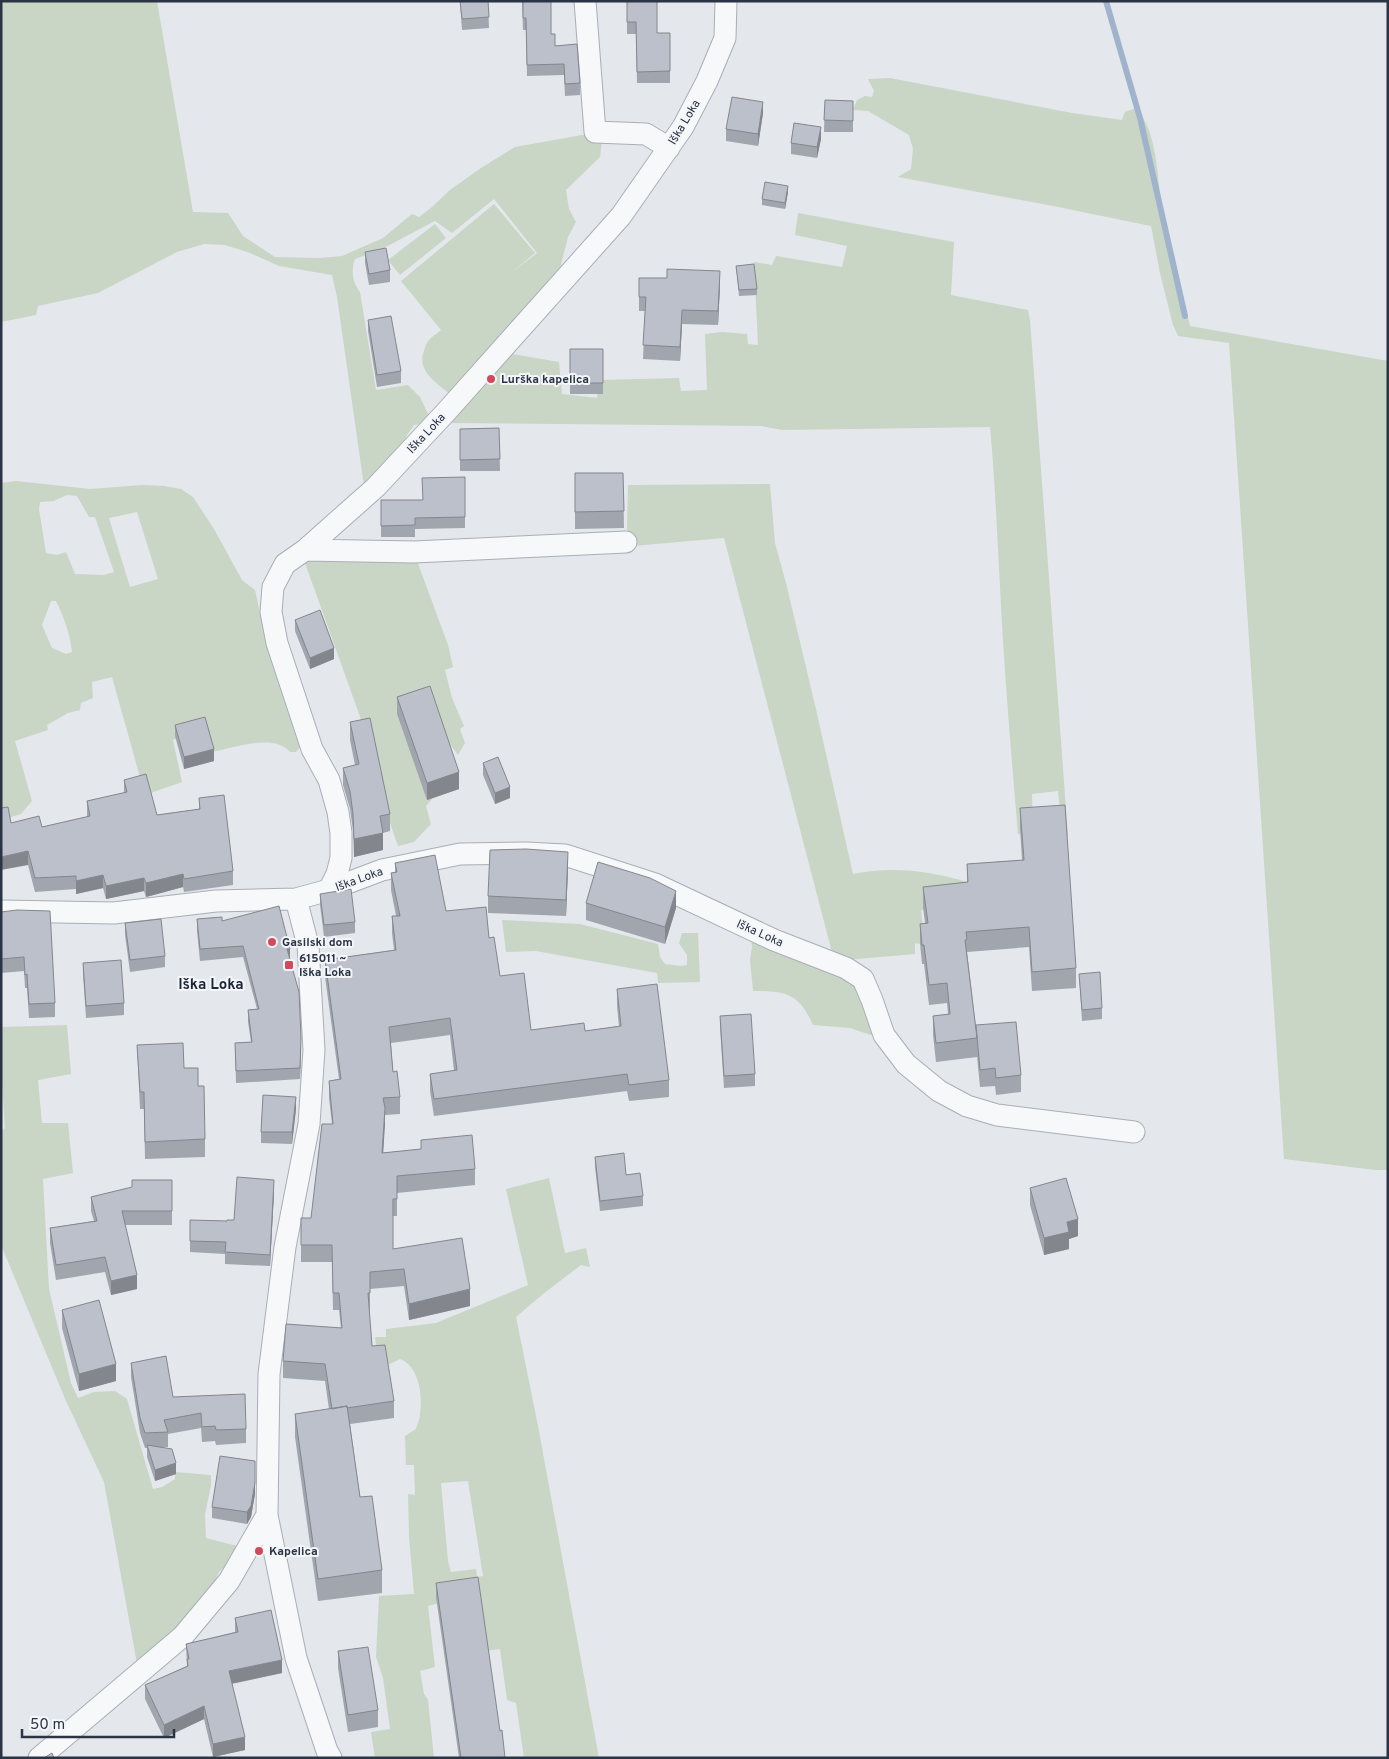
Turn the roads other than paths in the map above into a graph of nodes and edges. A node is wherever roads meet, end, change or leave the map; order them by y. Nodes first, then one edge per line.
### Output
1 (585, 1) edge
2 (726, 1) edge
3 (669, 148) junction
4 (626, 542) dead end
5 (305, 550) junction
6 (329, 890) junction
7 (296, 899) junction
8 (1, 911) edge
9 (1134, 1132) dead end
10 (267, 1516) junction
11 (39, 1758) edge
12 (331, 1758) edge

1 - 3 street
2 - 3 street, Iška Loka
3 - 5 street, Iška Loka
4 - 5 street
5 - 6 street, Iška Loka
6 - 7 street, Iška Loka
6 - 9 street, Iška Loka
7 - 8 street, Iška Loka
7 - 10 street
10 - 11 street
10 - 12 street

